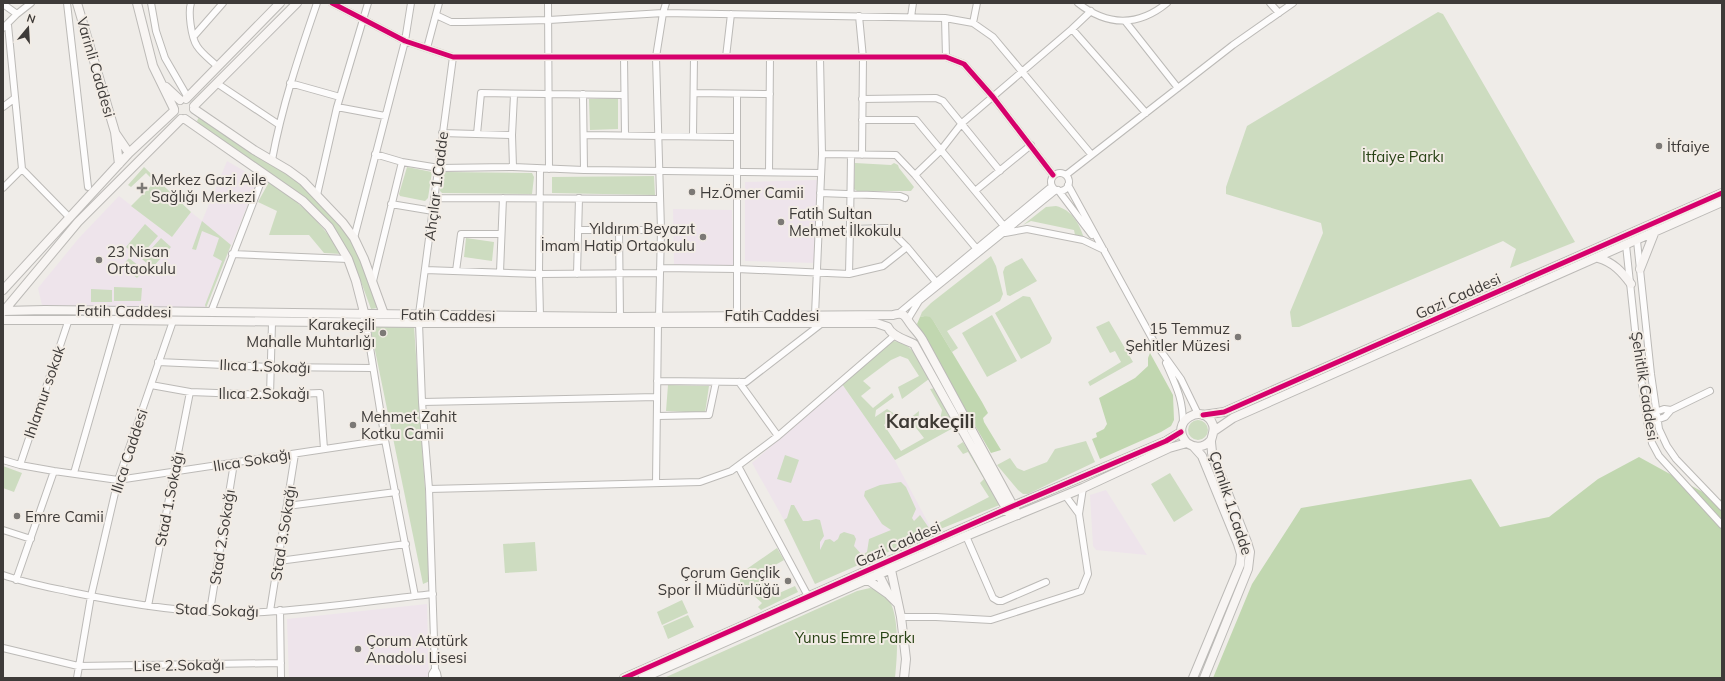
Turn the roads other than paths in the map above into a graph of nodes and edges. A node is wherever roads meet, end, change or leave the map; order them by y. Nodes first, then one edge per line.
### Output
1 (31, 3) edge
2 (67, 3) edge
3 (77, 3) edge
4 (137, 3) edge
5 (151, 3) edge
6 (191, 3) edge
7 (223, 3) edge
8 (280, 3) edge
9 (297, 3) edge
10 (317, 3) edge
11 (332, 3) edge
12 (368, 3) edge
13 (411, 3) edge
14 (439, 3) edge
15 (548, 3) edge
16 (666, 3) edge
17 (912, 3) edge
18 (977, 3) edge
19 (1078, 3) edge
20 (1167, 3) edge
21 (1270, 3) edge
22 (1293, 3) edge
23 (3, 4) edge
24 (1090, 11) junction
25 (663, 13) junction
26 (1279, 13) junction
27 (17, 14) junction
28 (731, 14) junction
29 (436, 15) junction
30 (859, 16) junction
31 (911, 17) junction
32 (945, 18) junction
33 (364, 20) junction
34 (549, 20) junction
35 (1125, 21) junction
36 (973, 23) junction
37 (5, 27) edge
38 (1072, 29) junction
39 (194, 36) junction
40 (405, 41) junction
41 (427, 48) junction
42 (453, 57) junction
43 (549, 57) junction
44 (624, 57) junction
45 (656, 57) junction
46 (694, 57) junction
47 (726, 57) junction
48 (946, 57) junction
49 (770, 58) junction
50 (820, 58) junction
51 (863, 58) junction
52 (153, 66) junction
53 (218, 66) junction
54 (1021, 72) junction
55 (290, 83) junction
56 (218, 84) junction
57 (1178, 88) junction
58 (694, 93) junction
59 (514, 94) junction
60 (548, 94) junction
61 (584, 94) junction
62 (737, 94) junction
63 (770, 94) junction
64 (624, 95) junction
65 (340, 97) junction
66 (993, 97) junction
67 (15, 98) junction
68 (184, 98) junction
69 (862, 99) junction
70 (3, 107) edge
71 (337, 107) junction
72 (194, 108) junction
73 (174, 110) junction
74 (1146, 113) junction
75 (385, 116) junction
76 (183, 119) junction
77 (862, 120) junction
78 (962, 122) junction
79 (278, 124) junction
80 (115, 132) junction
81 (442, 133) junction
82 (477, 134) junction
83 (512, 135) junction
84 (584, 135) junction
85 (625, 135) junction
86 (658, 135) junction
87 (694, 135) junction
88 (736, 137) junction
89 (1031, 145) junction
90 (941, 150) junction
91 (129, 153) junction
92 (375, 154) junction
93 (822, 154) junction
94 (1092, 154) junction
95 (851, 155) junction
96 (862, 155) junction
97 (272, 160) junction
98 (402, 162) junction
99 (119, 164) junction
100 (513, 167) junction
101 (439, 168) junction
102 (22, 169) junction
103 (540, 169) junction
104 (549, 169) junction
105 (584, 170) junction
106 (659, 170) junction
107 (736, 171) junction
108 (1000, 171) junction
109 (769, 172) junction
110 (821, 173) junction
111 (264, 174) junction
112 (915, 175) junction
113 (1053, 175) junction
114 (1066, 175) junction
115 (1068, 186) junction
116 (88, 187) dead end
117 (3, 188) edge
118 (1055, 188) junction
119 (975, 191) junction
120 (820, 193) junction
121 (1722, 193) edge
122 (850, 194) junction
123 (316, 195) junction
124 (434, 198) junction
125 (503, 198) junction
126 (539, 198) junction
127 (579, 198) junction
128 (905, 198) dead end
129 (660, 199) junction
130 (1722, 202) edge
131 (391, 204) junction
132 (432, 211) junction
133 (70, 218) junction
134 (1004, 226) junction
135 (1658, 227) junction
136 (850, 229) junction
137 (578, 230) junction
138 (618, 230) junction
139 (661, 230) junction
140 (1636, 231) junction
141 (1003, 233) junction
142 (501, 234) junction
143 (1625, 236) junction
144 (354, 238) junction
145 (1637, 241) junction
146 (1626, 245) junction
147 (907, 247) junction
148 (976, 248) junction
149 (1104, 250) junction
150 (232, 254) junction
151 (1598, 258) junction
152 (348, 259) junction
153 (737, 269) junction
154 (1640, 269) junction
155 (425, 270) junction
156 (456, 270) junction
157 (659, 271) junction
158 (500, 272) junction
159 (816, 273) junction
160 (539, 274) junction
161 (577, 274) junction
162 (619, 274) junction
163 (849, 274) junction
164 (373, 281) junction
165 (936, 282) junction
166 (1631, 284) junction
167 (3, 290) edge
168 (4, 312) edge
169 (210, 312) junction
170 (384, 314) junction
171 (419, 314) junction
172 (896, 314) junction
173 (738, 315) junction
174 (815, 315) junction
175 (540, 316) junction
176 (620, 317) junction
177 (69, 319) junction
178 (366, 319) junction
179 (3, 320) edge
180 (118, 320) junction
181 (658, 320) junction
182 (173, 321) junction
183 (909, 321) junction
184 (272, 323) junction
185 (419, 323) junction
186 (821, 324) junction
187 (888, 327) junction
188 (897, 336) junction
189 (1160, 348) junction
190 (158, 362) junction
191 (270, 367) junction
192 (372, 368) junction
193 (657, 381) junction
194 (716, 382) junction
195 (739, 382) junction
196 (151, 385) junction
197 (1710, 391) dead end
198 (190, 392) junction
199 (270, 395) junction
200 (657, 397) junction
201 (422, 402) junction
202 (1672, 410) junction
203 (1656, 412) junction
204 (1201, 414) junction
205 (1647, 415) junction
206 (658, 416) junction
207 (1658, 420) junction
208 (1648, 423) junction
209 (1182, 428) junction
210 (1214, 431) junction
211 (778, 436) junction
212 (385, 440) junction
213 (1211, 440) junction
214 (1190, 445) junction
215 (1666, 446) junction
216 (324, 449) junction
217 (1656, 451) junction
218 (295, 454) junction
219 (3, 460) edge
220 (234, 463) junction
221 (20, 465) junction
222 (738, 466) junction
223 (54, 471) junction
224 (74, 473) junction
225 (174, 473) junction
226 (118, 480) junction
227 (656, 483) junction
228 (1083, 488) junction
229 (429, 489) junction
230 (396, 492) junction
231 (1065, 495) junction
232 (287, 506) junction
233 (1010, 507) junction
234 (1722, 508) edge
235 (1079, 514) junction
236 (1014, 516) junction
237 (1722, 525) edge
238 (3, 530) edge
239 (966, 536) junction
240 (31, 539) junction
241 (406, 544) junction
242 (279, 562) junction
243 (890, 565) junction
244 (877, 570) junction
245 (3, 575) edge
246 (16, 580) junction
247 (868, 580) junction
248 (1046, 582) dead end
249 (433, 594) junction
250 (889, 595) junction
251 (91, 596) junction
252 (415, 596) junction
253 (808, 596) junction
254 (898, 604) junction
255 (148, 606) junction
256 (280, 610) junction
257 (210, 611) junction
258 (270, 611) junction
259 (901, 617) junction
260 (3, 648) edge
261 (281, 663) junction
262 (78, 666) junction
263 (435, 670) junction
264 (77, 678) edge
265 (281, 678) edge
266 (432, 678) edge
267 (438, 678) edge
268 (624, 678) edge
269 (643, 678) edge
270 (904, 678) edge
271 (1193, 678) edge
272 (1204, 678) edge

1 - 27 street
2 - 116 street
3 - 80 main road, Varinli Caddesi
4 - 52 main road
5 - 68 street
6 - 39 street
7 - 39 street
8 - 53 main road
9 - 56 main road
10 - 55 street
11 - 33 street
12 - 33 street
13 - 40 street
14 - 29 street
15 - 34 street
16 - 25 street
17 - 31 street
18 - 36 street
19 - 24 street
20 - 35 street
21 - 26 street
22 - 26 street
23 - 27 street
24 - 35 street
24 - 38 street
25 - 28 street
25 - 34 street
25 - 45 street
26 - 57 street
27 - 37 street
28 - 30 street
28 - 47 street
29 - 34 street
29 - 41 street
30 - 31 street
30 - 51 street
31 - 32 street
32 - 36 street
32 - 48 street
33 - 40 street
33 - 65 street
34 - 43 street
35 - 57 street
36 - 54 street
37 - 67 street
38 - 54 street
38 - 74 street
39 - 53 street
40 - 41 street
40 - 75 street
41 - 42 street
42 - 43 street
42 - 81 street, Ahçılar 1.Cadde
43 - 44 street
43 - 60 street
44 - 45 street
44 - 64 street
45 - 46 street
45 - 86 street
46 - 47 street
46 - 58 street
47 - 49 street
48 - 51 street
48 - 66 street
49 - 50 street
49 - 63 street
50 - 51 street
50 - 93 street
51 - 69 street
52 - 68 main road
52 - 73 main road
53 - 68 main road
54 - 66 street
54 - 94 street
55 - 65 street
55 - 79 street
56 - 72 main road
56 - 79 street
57 - 74 street
58 - 62 street
58 - 87 street
59 - 60 street
59 - 82 street
59 - 83 street
60 - 61 street
60 - 104 street
61 - 64 street
61 - 84 street
62 - 63 street
62 - 88 street
63 - 109 street
64 - 85 street
65 - 71 street
66 - 78 street
66 - 89 street
67 - 70 street
67 - 102 street
68 - 72 main road
68 - 73 main road
69 - 77 street
69 - 78 street
71 - 75 street
71 - 123 street
72 - 76 main road
72 - 97 main road
73 - 76 main road
73 - 91 main road
74 - 94 street
75 - 92 street
76 - 111 main road
76 - 168 main road
77 - 90 street
77 - 96 street
78 - 90 street
78 - 108 street
79 - 97 street
80 - 91 main road, Varinli Caddesi
80 - 99 main road, Varinli Caddesi
81 - 82 street
81 - 101 street, Ahçılar 1.Cadde
82 - 83 street
83 - 100 street
84 - 85 street
84 - 105 street
85 - 86 street
86 - 87 street
86 - 106 street
87 - 88 street
88 - 107 street
89 - 108 street
89 - 113 street
90 - 112 street
90 - 119 street
91 - 99 main road
92 - 98 street
92 - 144 street
93 - 95 street
93 - 110 street
94 - 114 street
95 - 96 street
95 - 122 street
96 - 112 street
97 - 123 main road
98 - 101 street
98 - 131 street
99 - 133 main road
100 - 101 street
100 - 103 street
101 - 124 street, Ahçılar 1.Cadde
102 - 117 street
102 - 133 street
103 - 104 street
103 - 126 street
104 - 105 street
105 - 106 street
106 - 107 street
106 - 129 street
107 - 109 street
107 - 153 street
108 - 119 street
109 - 110 street
110 - 120 street
111 - 150 street
111 - 152 main road
112 - 148 street
113 - 114 street
113 - 118 street
114 - 115 street
115 - 118 street
115 - 149 street
118 - 134 street
118 - 141 street
118 - 149 street
119 - 134 street
120 - 122 street
120 - 159 street
121 - 135 main road, Gazi Caddesi
122 - 128 street
122 - 136 street
123 - 144 main road
124 - 125 street
124 - 132 street, Ahçılar 1.Cadde
125 - 126 street
125 - 142 street
126 - 127 street
126 - 160 street
127 - 129 street
127 - 137 street
129 - 139 street
130 - 135 main road, Gazi Caddesi
131 - 132 street
131 - 164 street
132 - 155 street, Ahçılar 1.Cadde
133 - 167 main road
134 - 148 street
135 - 140 main road, Gazi Caddesi
135 - 145 main road, Gazi Caddesi
135 - 154 main road
136 - 147 street
136 - 163 street
137 - 138 street
137 - 161 street
138 - 139 street
138 - 162 street
139 - 157 street
140 - 143 main road, Gazi Caddesi
140 - 145 main road
141 - 149 street
141 - 183 street
142 - 156 street
142 - 158 street
143 - 146 main road
143 - 204 main road, Gazi Caddesi
144 - 164 main road
145 - 146 main road, Gazi Caddesi
145 - 154 street, Şehitlik Caddesi
146 - 151 main road, Gazi Caddesi
146 - 166 street, Şehitlik Caddesi
147 - 163 street
147 - 165 street
148 - 165 street
149 - 189 street
150 - 152 street
150 - 169 street
151 - 166 main road
151 - 210 main road, Gazi Caddesi
152 - 178 main road
153 - 157 street
153 - 159 street
153 - 173 street
154 - 203 street, Şehitlik Caddesi
155 - 156 street
155 - 171 street, Ahçılar 1.Cadde
156 - 158 street
157 - 162 street
157 - 181 street
158 - 160 street
159 - 163 street
159 - 174 street
160 - 161 street
160 - 175 street
161 - 162 street
162 - 176 street
164 - 170 main road
165 - 172 street
166 - 205 street, Şehitlik Caddesi
168 - 169 main road, Fatih Caddesi
169 - 178 main road, Fatih Caddesi
170 - 171 main road, Fatih Caddesi
170 - 178 main road, Fatih Caddesi
171 - 175 main road, Fatih Caddesi
171 - 185 main road
172 - 174 main road, Fatih Caddesi
172 - 183 main road, Fatih Caddesi
172 - 187 main road
173 - 174 main road, Fatih Caddesi
173 - 181 main road, Fatih Caddesi
175 - 176 main road, Fatih Caddesi
176 - 181 main road, Fatih Caddesi
177 - 179 main road, Fatih Caddesi
177 - 180 main road, Fatih Caddesi
177 - 221 street, Ihlamur sokak
178 - 184 main road, Fatih Caddesi
178 - 185 main road, Fatih Caddesi
178 - 192 street
180 - 182 main road, Fatih Caddesi
180 - 224 street
181 - 185 main road, Fatih Caddesi
181 - 186 main road, Fatih Caddesi
181 - 193 street
182 - 184 main road, Fatih Caddesi
182 - 190 street, Ilıca Caddesi
183 - 188 main road
183 - 233 main road, Fatih Caddesi
184 - 191 street
185 - 201 street
186 - 187 main road, Fatih Caddesi
186 - 195 street
187 - 188 main road, Fatih Caddesi
188 - 211 street
188 - 233 main road, Fatih Caddesi
189 - 204 street
189 - 209 street
190 - 191 street, Ilıca 1.Sokağı
190 - 196 street, Ilıca Caddesi
191 - 192 street, Ilıca 1.Sokağı
191 - 199 street
192 - 212 street
193 - 194 street
193 - 200 street
194 - 195 street
194 - 206 street
195 - 211 street
196 - 198 street, Ilıca 2.Sokağı
196 - 226 street, Ilıca Caddesi
197 - 202 street
198 - 199 street, Ilıca 2.Sokağı
198 - 225 street, Stad 1.Sokağı
199 - 216 street, Ilıca 2.Sokağı
200 - 201 street
200 - 206 street
201 - 229 street
202 - 203 street
202 - 207 street
203 - 205 street
203 - 207 street, Şehitlik Caddesi
204 - 209 main road
204 - 210 main road
205 - 208 street, Şehitlik Caddesi
206 - 227 street
207 - 208 street
207 - 215 street, Şehitlik Caddesi
208 - 217 street, Şehitlik Caddesi
209 - 214 main road
209 - 233 main road, Gazi Caddesi
210 - 213 main road
211 - 222 street
212 - 216 street, Ilıca Sokağı
212 - 230 street
213 - 214 main road
213 - 272 main road, Çamlık 1.Cadde
214 - 228 main road, Gazi Caddesi
214 - 271 main road
215 - 217 street
215 - 234 street, Şehitlik Caddesi
216 - 218 street, Ilıca Sokağı
217 - 237 street, Şehitlik Caddesi
218 - 220 street, Ilıca Sokağı
218 - 232 street, Stad 3.Sokağı
219 - 221 street, Ilıca Sokağı
220 - 225 street, Ilıca Sokağı
220 - 257 street, Stad 2.Sokağı
221 - 223 street, Ilıca Sokağı
222 - 227 street
222 - 253 street
223 - 224 street, Ilıca Sokağı
223 - 240 street
224 - 226 street, Ilıca Sokağı
225 - 226 street, Ilıca Sokağı
225 - 255 street, Stad 1.Sokağı
226 - 251 street, Ilıca Caddesi
227 - 229 street
228 - 231 main road, Gazi Caddesi
228 - 235 street
229 - 249 street
230 - 232 street
230 - 241 street
231 - 235 street
231 - 236 main road, Gazi Caddesi
232 - 242 street, Stad 3.Sokağı
233 - 236 main road, Fatih Caddesi
233 - 243 main road, Gazi Caddesi
235 - 259 street
236 - 239 main road, Gazi Caddesi
238 - 240 street
239 - 243 main road, Gazi Caddesi
239 - 248 street
240 - 246 street
241 - 242 street
241 - 252 street
242 - 258 street, Stad 3.Sokağı
243 - 244 main road, Gazi Caddesi
243 - 254 main road
244 - 247 main road, Gazi Caddesi
244 - 250 main road
244 - 253 main road, Gazi Caddesi
245 - 246 street, Stad Sokağı
246 - 251 street, Stad Sokağı
247 - 250 main road
247 - 269 main road, Gazi Caddesi
249 - 252 street, Stad Sokağı
249 - 263 street
250 - 254 main road
251 - 255 street, Stad Sokağı
251 - 262 street, Ilıca Caddesi
252 - 256 street, Stad Sokağı
253 - 268 main road, Gazi Caddesi
254 - 259 main road
255 - 257 street, Stad Sokağı
256 - 258 street, Stad Sokağı
256 - 261 street
257 - 258 street, Stad Sokağı
259 - 270 main road
260 - 262 street, Lise 2.Sokağı
261 - 262 street, Lise 2.Sokağı
261 - 265 street
262 - 264 street, Ilıca Caddesi
263 - 266 street
263 - 267 street

